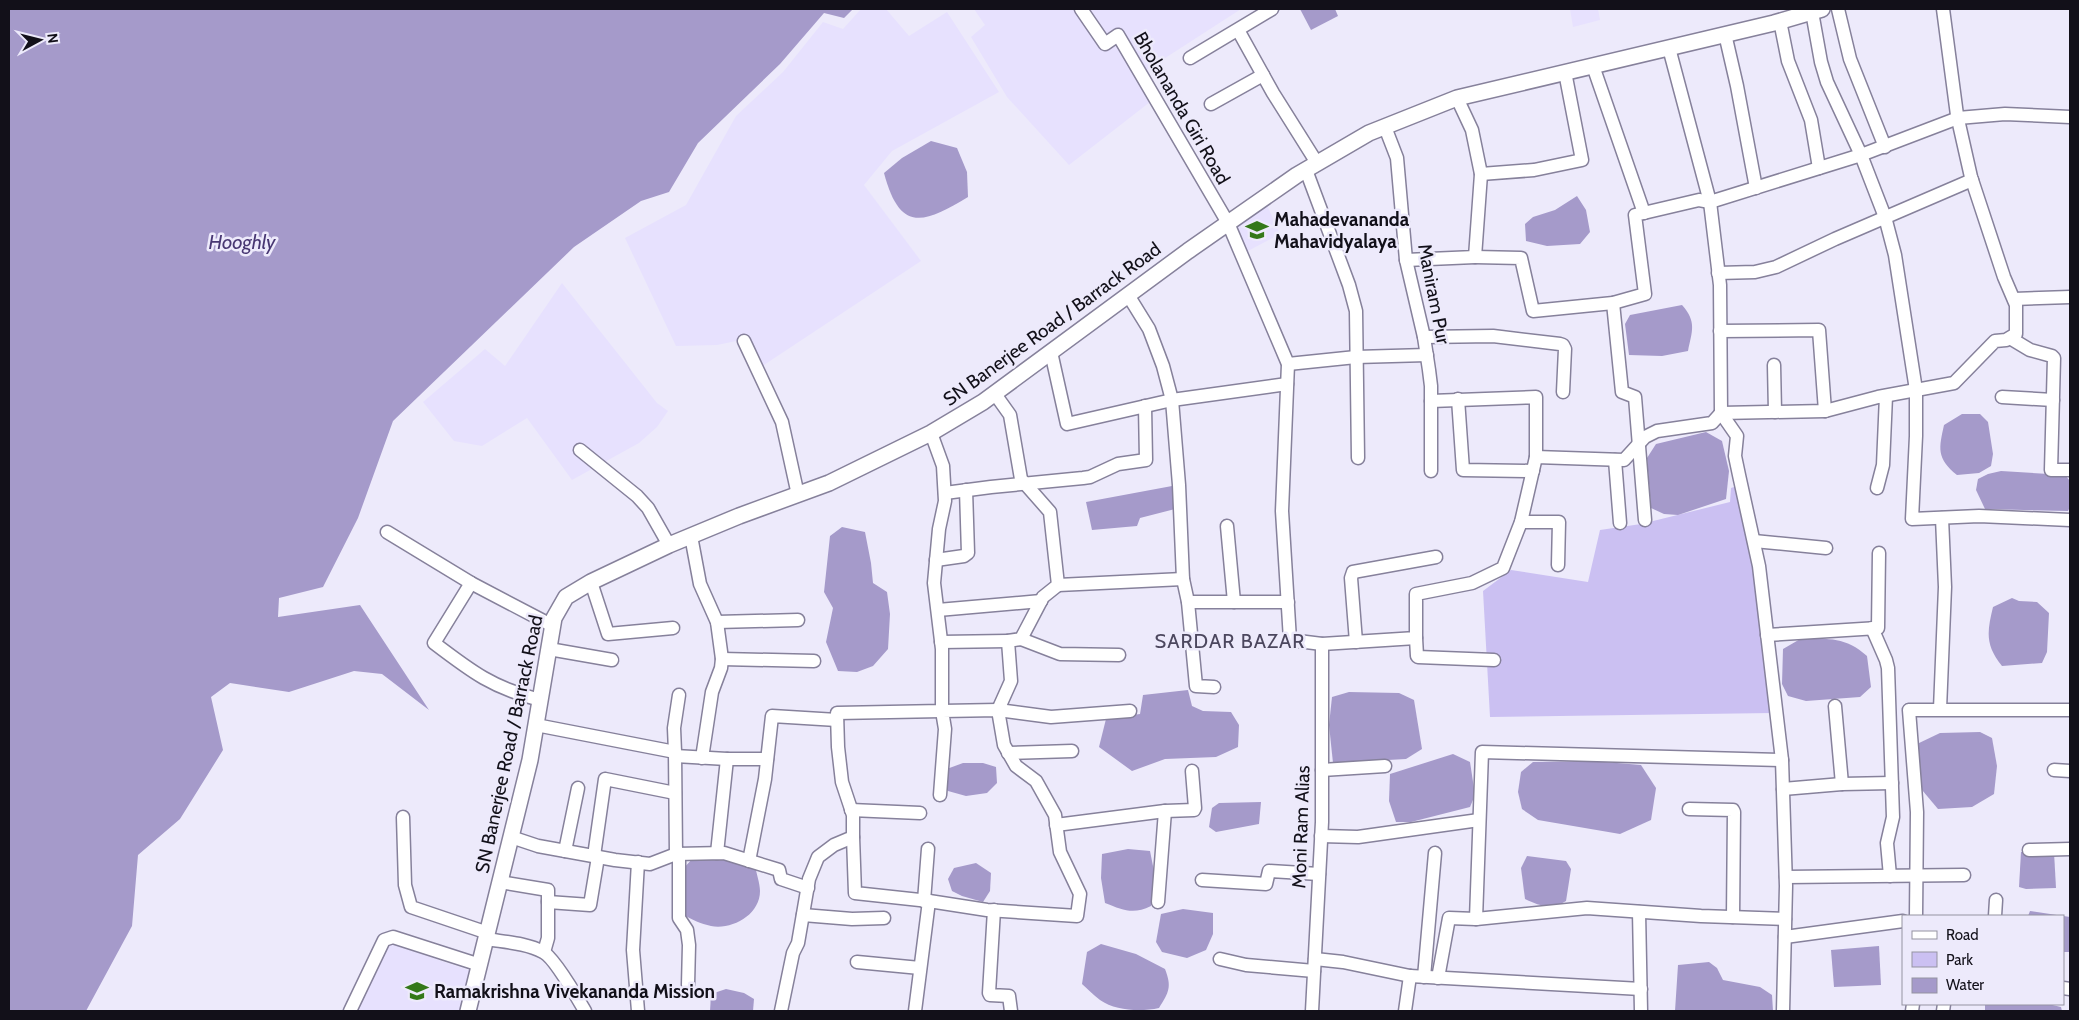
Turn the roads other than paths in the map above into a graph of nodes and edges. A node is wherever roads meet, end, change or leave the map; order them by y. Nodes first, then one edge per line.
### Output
1 (1081, 9) edge
2 (1272, 9) edge
3 (1838, 9) edge
4 (1943, 9) edge
5 (1817, 10) edge
6 (1780, 21) junction
7 (1238, 30) junction
8 (1725, 34) junction
9 (1669, 48) junction
10 (1190, 58) dead end
11 (1593, 66) junction
12 (1565, 72) junction
13 (1263, 75) junction
14 (1457, 98) junction
15 (1211, 104) dead end
16 (2070, 116) edge
17 (1958, 118) junction
18 (1385, 127) junction
19 (1884, 146) junction
20 (1861, 155) junction
21 (1311, 167) junction
22 (1819, 168) junction
23 (1481, 174) junction
24 (1972, 180) junction
25 (1756, 188) junction
26 (1710, 202) junction
27 (1644, 213) junction
28 (1885, 217) junction
29 (1228, 223) junction
30 (1475, 257) junction
31 (1406, 260) junction
32 (1718, 273) junction
33 (1128, 295) junction
34 (2070, 296) edge
35 (2014, 299) junction
36 (1613, 303) junction
37 (1720, 331) junction
38 (1424, 337) junction
39 (2010, 338) junction
40 (744, 341) dead end
41 (1051, 352) junction
42 (1427, 355) junction
43 (1356, 357) junction
44 (1288, 364) junction
45 (1774, 365) dead end
46 (1287, 384) junction
47 (1916, 390) junction
48 (1563, 392) dead end
49 (995, 394) junction
50 (1886, 396) junction
51 (2002, 397) dead end
52 (1458, 399) junction
53 (1172, 400) junction
54 (2053, 400) junction
55 (1431, 401) junction
56 (1145, 406) junction
57 (1825, 411) junction
58 (1775, 412) junction
59 (1721, 413) junction
60 (931, 433) junction
61 (1638, 445) junction
62 (580, 450) dead end
63 (1536, 456) junction
64 (1358, 458) dead end
65 (1615, 460) junction
66 (2070, 470) edge
67 (1431, 471) dead end
68 (1533, 471) junction
69 (1026, 485) junction
70 (1877, 488) dead end
71 (966, 490) junction
72 (798, 494) junction
73 (945, 494) junction
74 (1942, 518) junction
75 (1645, 520) dead end
76 (2070, 520) edge
77 (1521, 522) junction
78 (1620, 523) dead end
79 (1227, 526) dead end
80 (387, 532) dead end
81 (691, 536) junction
82 (1754, 541) junction
83 (669, 545) junction
84 (1826, 548) dead end
85 (1879, 553) dead end
86 (1436, 557) dead end
87 (936, 560) junction
88 (1558, 564) dead end
89 (1183, 579) junction
90 (590, 582) junction
91 (471, 583) junction
92 (1058, 584) junction
93 (1041, 601) junction
94 (1188, 602) junction
95 (1234, 602) junction
96 (1288, 602) junction
97 (938, 610) junction
98 (798, 620) dead end
99 (717, 622) junction
100 (553, 626) junction
101 (673, 628) dead end
102 (1872, 628) junction
103 (1767, 635) junction
104 (1416, 638) junction
105 (1015, 640) junction
106 (941, 642) junction
107 (1356, 642) junction
108 (1322, 644) junction
109 (549, 649) junction
110 (1119, 655) dead end
111 (722, 659) junction
112 (612, 660) dead end
113 (1494, 660) dead end
114 (814, 661) dead end
115 (1214, 687) dead end
116 (679, 695) dead end
117 (540, 700) junction
118 (1835, 706) dead end
119 (1940, 709) junction
120 (998, 710) junction
121 (2070, 710) edge
122 (942, 711) junction
123 (1130, 711) dead end
124 (837, 720) junction
125 (536, 726) junction
126 (1072, 751) dead end
127 (1008, 753) junction
128 (675, 754) junction
129 (702, 758) junction
130 (727, 759) junction
131 (767, 759) junction
132 (1782, 760) junction
133 (1385, 766) dead end
134 (1322, 770) junction
135 (2054, 770) dead end
136 (1192, 771) dead end
137 (2070, 771) edge
138 (1892, 782) junction
139 (1842, 784) junction
140 (578, 788) dead end
141 (1783, 789) junction
142 (675, 793) junction
143 (940, 795) dead end
144 (1689, 809) dead end
145 (851, 810) junction
146 (1165, 811) junction
147 (920, 813) dead end
148 (403, 817) dead end
149 (1480, 820) junction
150 (1056, 825) junction
151 (1321, 836) junction
152 (511, 837) junction
153 (853, 837) junction
154 (928, 849) dead end
155 (2070, 849) edge
156 (2030, 850) dead end
157 (565, 851) junction
158 (717, 853) junction
159 (1435, 853) dead end
160 (678, 854) junction
161 (596, 857) junction
162 (749, 861) junction
163 (638, 862) junction
164 (1319, 874) junction
165 (1918, 874) junction
166 (1964, 875) dead end
167 (1890, 876) junction
168 (1786, 877) junction
169 (1202, 880) dead end
170 (500, 882) junction
171 (808, 888) junction
172 (1996, 900) dead end
173 (926, 901) junction
174 (548, 902) junction
175 (1158, 902) dead end
176 (994, 910) junction
177 (1639, 912) junction
178 (1916, 915) edge
179 (1995, 915) edge
180 (803, 916) junction
181 (1733, 917) junction
182 (884, 918) dead end
183 (1476, 919) junction
184 (1785, 919) junction
185 (1902, 922) edge
186 (487, 936) junction
187 (1784, 937) junction
188 (544, 952) junction
189 (1220, 959) dead end
190 (857, 962) dead end
191 (480, 965) junction
192 (1315, 965) junction
193 (920, 968) junction
194 (1410, 976) junction
195 (1424, 977) junction
196 (1438, 978) junction
197 (688, 985) dead end
198 (1641, 989) junction
199 (350, 1011) edge
200 (468, 1011) edge
201 (585, 1011) edge
202 (638, 1011) edge
203 (781, 1011) edge
204 (915, 1011) edge
205 (1011, 1011) edge
206 (1312, 1011) edge
207 (1404, 1011) edge
208 (1641, 1011) edge
209 (1783, 1011) edge

1 - 29 street, Bholananda Giri Road
2 - 7 street
3 - 19 street
4 - 17 street
5 - 6 street, SN Banerjee Road / Barrack Road
5 - 20 street
6 - 8 street, SN Banerjee Road / Barrack Road
6 - 22 street
7 - 10 street
7 - 13 street
8 - 9 street, SN Banerjee Road / Barrack Road
8 - 25 street
9 - 11 street, SN Banerjee Road / Barrack Road
9 - 26 street
11 - 12 street, SN Banerjee Road / Barrack Road
11 - 27 street
12 - 14 street, SN Banerjee Road / Barrack Road
12 - 23 street
13 - 15 street
13 - 21 street
14 - 18 street, SN Banerjee Road / Barrack Road
14 - 23 street
16 - 17 street
17 - 19 street
17 - 24 street
18 - 21 street, SN Banerjee Road / Barrack Road
18 - 31 street, Maniram Pur
19 - 20 street
20 - 22 street
20 - 28 street
21 - 29 street, SN Banerjee Road / Barrack Road
21 - 43 street
22 - 25 street
23 - 30 street
24 - 28 street
24 - 35 street
25 - 26 street
26 - 27 street
26 - 32 street
27 - 36 street
28 - 32 street
28 - 47 street
29 - 33 street, SN Banerjee Road / Barrack Road
29 - 44 street
30 - 31 street
30 - 36 street
31 - 38 street, Maniram Pur
32 - 37 street
33 - 41 street, SN Banerjee Road / Barrack Road
33 - 53 street
34 - 35 street
35 - 39 street
36 - 61 street
37 - 57 street
37 - 59 street
38 - 42 street, Maniram Pur
38 - 48 street
39 - 47 street
39 - 54 street
40 - 72 street
41 - 49 street, SN Banerjee Road / Barrack Road
41 - 56 street
42 - 43 street
42 - 55 street, Maniram Pur
43 - 44 street
43 - 64 street
44 - 46 street
45 - 58 street
46 - 53 street
46 - 96 street
47 - 50 street
47 - 74 street
49 - 60 street, SN Banerjee Road / Barrack Road
49 - 69 street
50 - 57 street
50 - 70 street
51 - 54 street
52 - 55 street
52 - 63 street
52 - 68 street
53 - 56 street
53 - 89 street
54 - 66 street
55 - 67 street, Maniram Pur
56 - 69 street
57 - 58 street
58 - 59 street
59 - 61 street
59 - 82 street
60 - 72 street, SN Banerjee Road / Barrack Road
60 - 73 street
61 - 65 street
61 - 75 street
62 - 83 street
63 - 65 street
63 - 68 street
65 - 78 street
68 - 77 street
69 - 71 street
69 - 92 street
71 - 73 street
71 - 87 street
72 - 81 street, SN Banerjee Road / Barrack Road
73 - 87 street
74 - 76 street
74 - 119 street
77 - 88 street
77 - 104 street
79 - 95 street
80 - 91 street
81 - 83 street, SN Banerjee Road / Barrack Road
81 - 99 street
82 - 84 street
82 - 103 street
83 - 90 street, SN Banerjee Road / Barrack Road
85 - 102 street
86 - 107 street
87 - 97 street
89 - 92 street
89 - 94 street
90 - 100 street, SN Banerjee Road / Barrack Road
90 - 101 street
91 - 100 street
91 - 117 street
92 - 93 street
93 - 97 street
93 - 105 street
94 - 95 street
94 - 115 street
95 - 96 street
96 - 108 street
97 - 106 street
98 - 99 street
99 - 111 street
100 - 109 street, SN Banerjee Road / Barrack Road
102 - 103 street
102 - 138 street
103 - 132 street
104 - 107 street
104 - 113 street
105 - 106 street
105 - 110 street
105 - 120 street
106 - 122 street
107 - 108 street
108 - 134 street, Moni Ram Alias
109 - 112 street
109 - 117 street, SN Banerjee Road / Barrack Road
111 - 114 street
111 - 129 street
116 - 128 street
117 - 125 street, SN Banerjee Road / Barrack Road
118 - 139 street
119 - 121 street
119 - 165 street
120 - 122 street
120 - 123 street
120 - 127 street
122 - 124 street
122 - 143 street
124 - 131 street
124 - 145 street
125 - 128 street
125 - 152 street, SN Banerjee Road / Barrack Road
126 - 127 street
127 - 150 street
128 - 129 street
128 - 142 street
129 - 130 street
130 - 131 street
130 - 158 street
131 - 162 street
132 - 141 street
132 - 149 street
133 - 134 street
134 - 151 street, Moni Ram Alias
135 - 137 street
136 - 146 street
138 - 139 street
138 - 167 street
139 - 141 street
140 - 157 street
141 - 168 street
142 - 160 street
142 - 161 street
144 - 181 street
145 - 147 street
145 - 153 street
146 - 150 street
146 - 175 street
148 - 186 street
149 - 151 street
149 - 183 street
150 - 176 street
151 - 164 street, Moni Ram Alias
152 - 157 street
152 - 170 street, SN Banerjee Road / Barrack Road
153 - 171 street
153 - 173 street
154 - 173 street
155 - 156 street
157 - 161 street
158 - 160 street
158 - 162 street
159 - 195 street
160 - 163 street
160 - 197 street
161 - 163 street
161 - 174 street
162 - 171 street
163 - 202 street
164 - 169 street
164 - 192 street, Moni Ram Alias
165 - 166 street
165 - 167 street
165 - 178 street
167 - 168 street
168 - 184 street
170 - 174 street
170 - 186 street, SN Banerjee Road / Barrack Road
171 - 180 street
172 - 179 street
173 - 176 street
173 - 193 street
174 - 188 street
176 - 205 street
177 - 181 street
177 - 183 street
177 - 198 street
180 - 182 street
180 - 203 street
181 - 184 street
183 - 196 street
184 - 187 street
185 - 187 street
186 - 188 street
186 - 191 street, SN Banerjee Road / Barrack Road
187 - 209 street
188 - 201 street
189 - 192 street
190 - 193 street
191 - 199 street
191 - 200 street, SN Banerjee Road / Barrack Road
192 - 194 street
192 - 206 street, Moni Ram Alias
193 - 204 street
194 - 195 street
194 - 207 street
195 - 196 street
196 - 198 street
198 - 208 street

